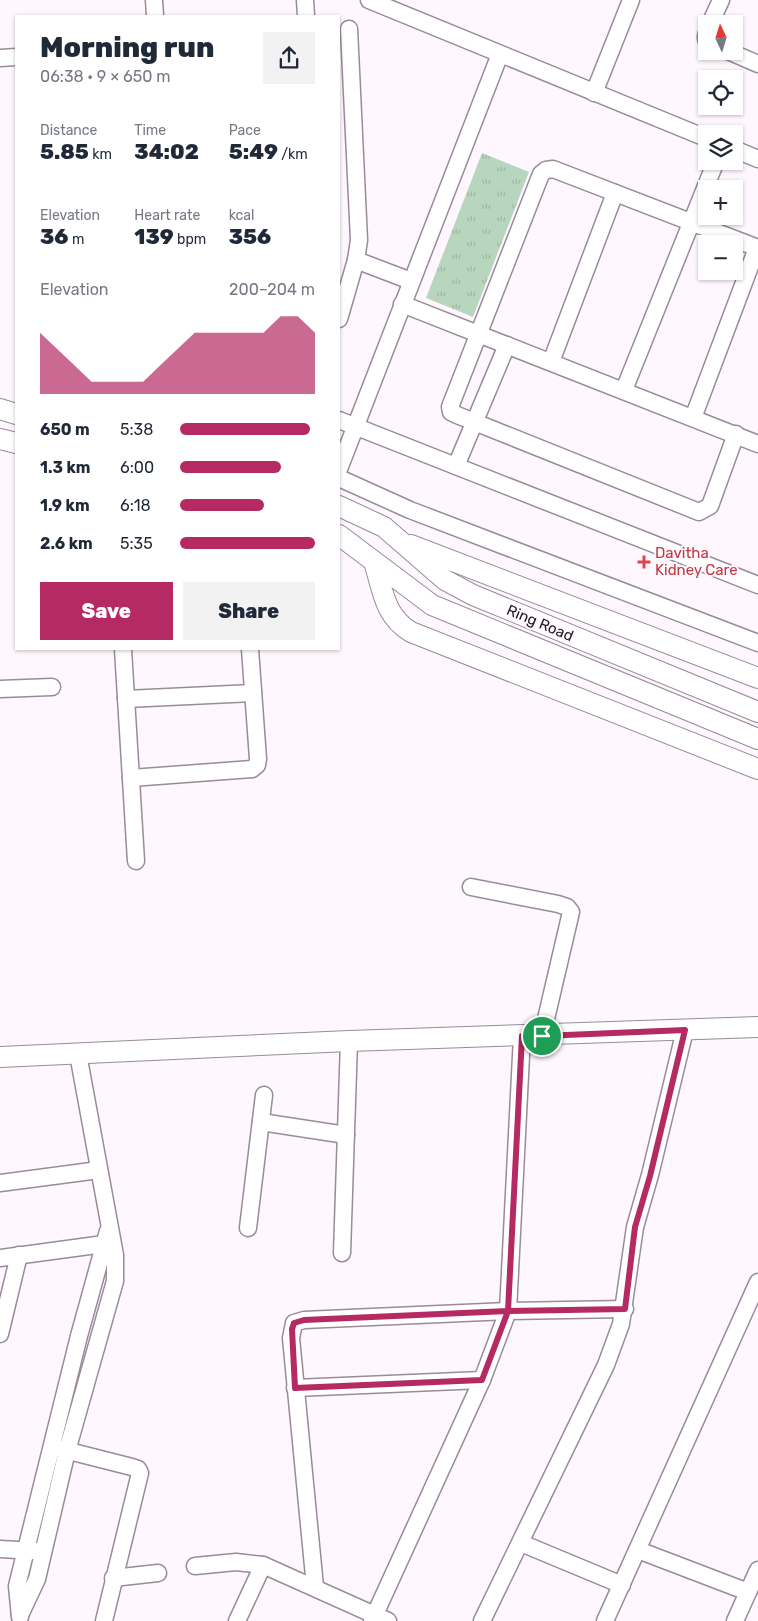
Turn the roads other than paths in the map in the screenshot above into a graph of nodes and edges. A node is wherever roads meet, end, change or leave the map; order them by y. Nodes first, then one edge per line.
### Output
1 (154, 0) edge
2 (305, 0) edge
3 (368, 0) edge
4 (721, 0) edge
5 (625, 2) edge
6 (155, 15) edge
7 (306, 15) edge
8 (714, 15) edge
9 (349, 29) dead end
10 (500, 54) junction
11 (15, 57) edge
12 (0, 58) edge
13 (743, 58) edge
14 (758, 64) edge
15 (594, 93) junction
16 (698, 135) edge
17 (743, 153) edge
18 (758, 159) edge
19 (712, 170) edge
20 (615, 192) junction
21 (690, 223) junction
22 (758, 248) edge
23 (356, 260) junction
24 (411, 281) junction
25 (402, 304) junction
26 (340, 319) edge
27 (478, 333) junction
28 (507, 344) junction
29 (551, 362) junction
30 (624, 390) junction
31 (0, 409) edge
32 (15, 414) edge
33 (694, 418) junction
34 (340, 420) edge
35 (474, 422) junction
36 (355, 427) junction
37 (736, 434) junction
38 (0, 439) edge
39 (15, 443) edge
40 (758, 444) edge
41 (340, 466) edge
42 (456, 466) junction
43 (340, 478) edge
44 (340, 506) edge
45 (340, 536) edge
46 (402, 541) junction
47 (374, 562) junction
48 (758, 585) edge
49 (758, 643) edge
50 (123, 650) edge
51 (250, 650) edge
52 (758, 678) edge
53 (52, 687) dead end
54 (0, 689) edge
55 (253, 693) junction
56 (126, 698) junction
57 (758, 712) edge
58 (758, 739) edge
59 (758, 769) edge
60 (131, 778) junction
61 (136, 861) dead end
62 (471, 888) dead end
63 (758, 1027) edge
64 (685, 1030) junction
65 (522, 1036) junction
66 (542, 1036) junction
67 (349, 1041) junction
68 (78, 1054) junction
69 (0, 1057) edge
70 (264, 1095) dead end
71 (261, 1122) junction
72 (346, 1135) junction
73 (99, 1170) junction
74 (0, 1183) edge
75 (109, 1226) junction
76 (248, 1228) dead end
77 (104, 1244) junction
78 (342, 1253) dead end
79 (19, 1255) junction
80 (0, 1258) edge
81 (758, 1282) edge
82 (625, 1309) junction
83 (508, 1311) junction
84 (0, 1333) edge
85 (79, 1336) junction
86 (98, 1341) junction
87 (482, 1380) junction
88 (295, 1388) junction
89 (60, 1449) junction
90 (520, 1543) junction
91 (0, 1549) edge
92 (26, 1550) junction
93 (638, 1550) junction
94 (43, 1551) junction
95 (263, 1565) junction
96 (195, 1566) dead end
97 (758, 1570) edge
98 (158, 1573) dead end
99 (113, 1578) junction
100 (622, 1585) junction
101 (315, 1588) junction
102 (748, 1592) junction
103 (20, 1618) edge
104 (378, 1619) edge
105 (104, 1621) edge
106 (237, 1621) edge
107 (482, 1621) edge
108 (605, 1621) edge
109 (735, 1621) edge

1 - 6 street
2 - 7 street
3 - 10 street
4 - 8 street
5 - 15 street
9 - 23 street
10 - 15 street
10 - 24 street
11 - 12 street
13 - 14 street
15 - 16 street
17 - 18 street
19 - 21 street
20 - 21 street
20 - 27 street
20 - 29 street
21 - 22 street
21 - 30 street
22 - 33 street
23 - 24 street
23 - 26 street
24 - 25 street
25 - 27 street
25 - 36 street
27 - 28 street
27 - 35 street
28 - 29 street
28 - 35 street
29 - 30 street
30 - 33 street
31 - 32 street
33 - 37 street
34 - 36 street
35 - 37 street
35 - 42 street
36 - 41 street
36 - 42 street
37 - 40 street
38 - 39 street
42 - 48 street
43 - 49 street
44 - 46 street, Ring Road
45 - 47 street, Ring Road
46 - 52 street
46 - 57 street, Ring Road
47 - 58 street, Ring Road
47 - 59 street
50 - 56 street
51 - 55 street
53 - 54 street
55 - 56 street
55 - 60 street
56 - 60 street
60 - 61 street
62 - 66 street
63 - 64 street
64 - 66 street
64 - 82 street
65 - 66 street
65 - 67 street
65 - 83 street
67 - 68 street
67 - 72 street
68 - 69 street
68 - 73 street
70 - 71 street
71 - 72 street
71 - 76 street
72 - 78 street
73 - 74 street
73 - 75 street
75 - 77 street
75 - 86 street
77 - 79 street
77 - 85 street
79 - 80 street
79 - 84 street
81 - 93 street
82 - 83 street
82 - 90 street
83 - 87 street
83 - 88 street
85 - 86 street
85 - 89 street
86 - 89 street
87 - 88 street
87 - 104 street
88 - 101 street
89 - 92 street
89 - 94 street
89 - 99 street
90 - 100 street
90 - 107 street
91 - 92 street
92 - 94 street
92 - 103 street
93 - 100 street
93 - 102 street
94 - 103 street
95 - 96 street
95 - 101 street
95 - 106 street
97 - 102 street
98 - 99 street
99 - 105 street
100 - 108 street
101 - 104 street
102 - 109 street

